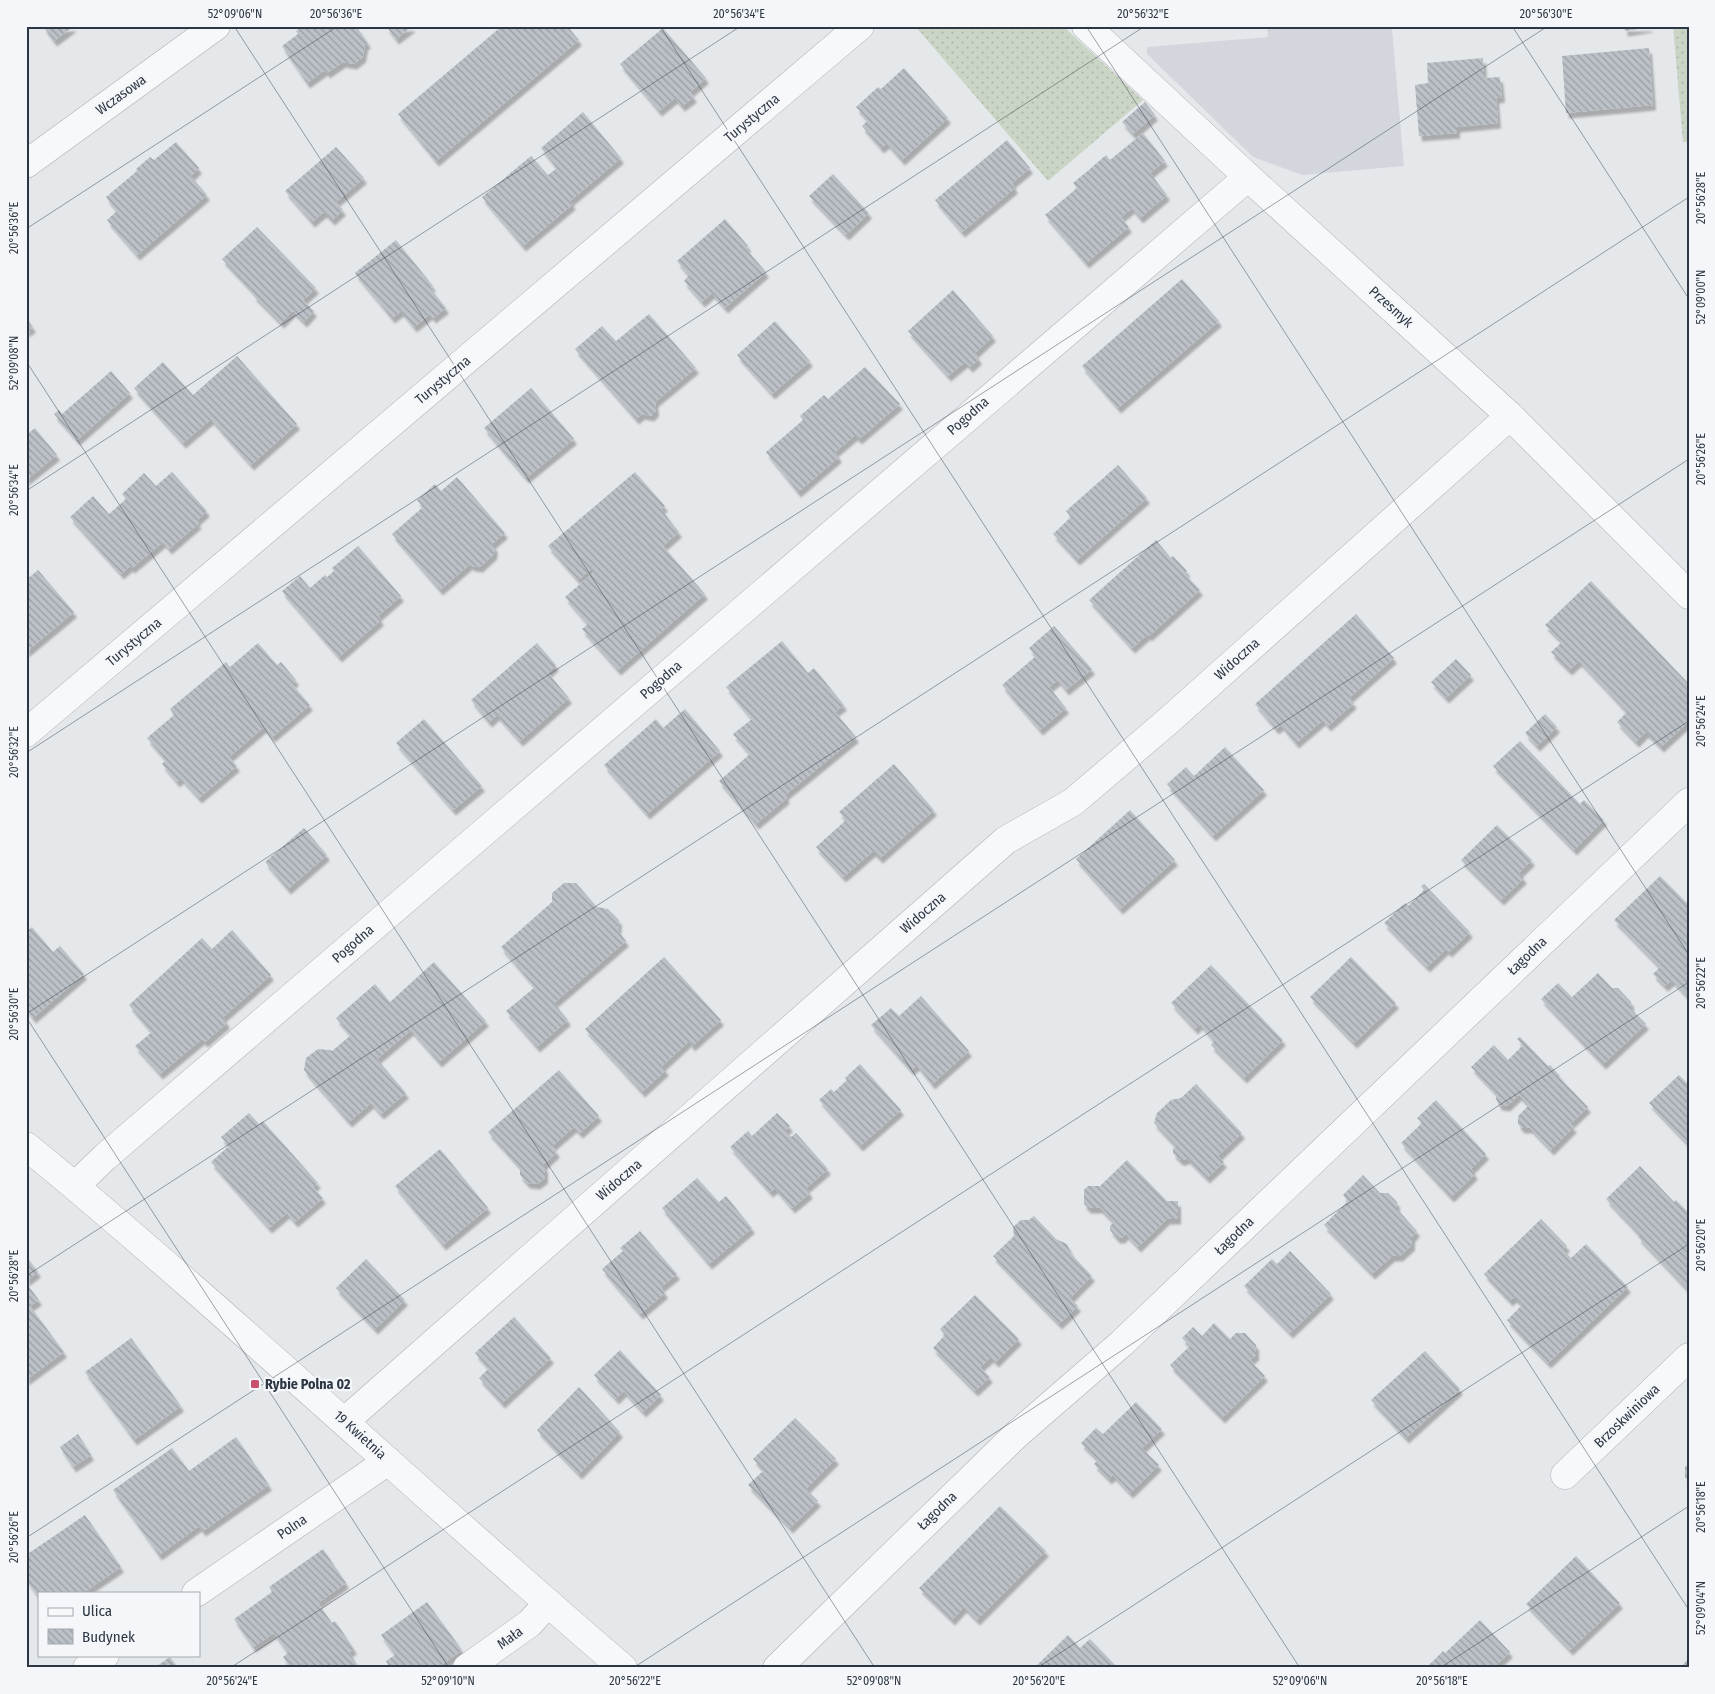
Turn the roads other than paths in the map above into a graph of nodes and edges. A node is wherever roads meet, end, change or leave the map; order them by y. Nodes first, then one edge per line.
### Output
1 (216, 26) edge
2 (860, 26) edge
3 (1086, 26) edge
4 (26, 164) edge
5 (1248, 177) junction
6 (1510, 416) junction
7 (1689, 595) edge
8 (26, 733) edge
9 (1689, 802) edge
10 (26, 1146) edge
11 (76, 1185) junction
12 (1689, 1357) edge
13 (345, 1421) junction
14 (388, 1461) junction
15 (1565, 1475) dead end
16 (197, 1592) edge
17 (548, 1603) junction
18 (104, 1656) edge
19 (86, 1668) edge
20 (468, 1668) edge
21 (623, 1668) edge
22 (777, 1668) edge

1 - 4 street, Wczasowa
2 - 8 street, Turystyczna
3 - 5 street, Przesmyk
5 - 6 street, Przesmyk
5 - 11 street, Pogodna
6 - 7 street, Przesmyk
6 - 13 street, Widoczna
9 - 22 street, Łagodna
10 - 11 street, 19 Kwietnia
11 - 13 street, 19 Kwietnia
12 - 15 street, Brzoskwiniowa
13 - 14 street, 19 Kwietnia
14 - 16 street, Polna
14 - 17 street, 19 Kwietnia
17 - 20 street, Mała
17 - 21 street, 19 Kwietnia
18 - 19 street

